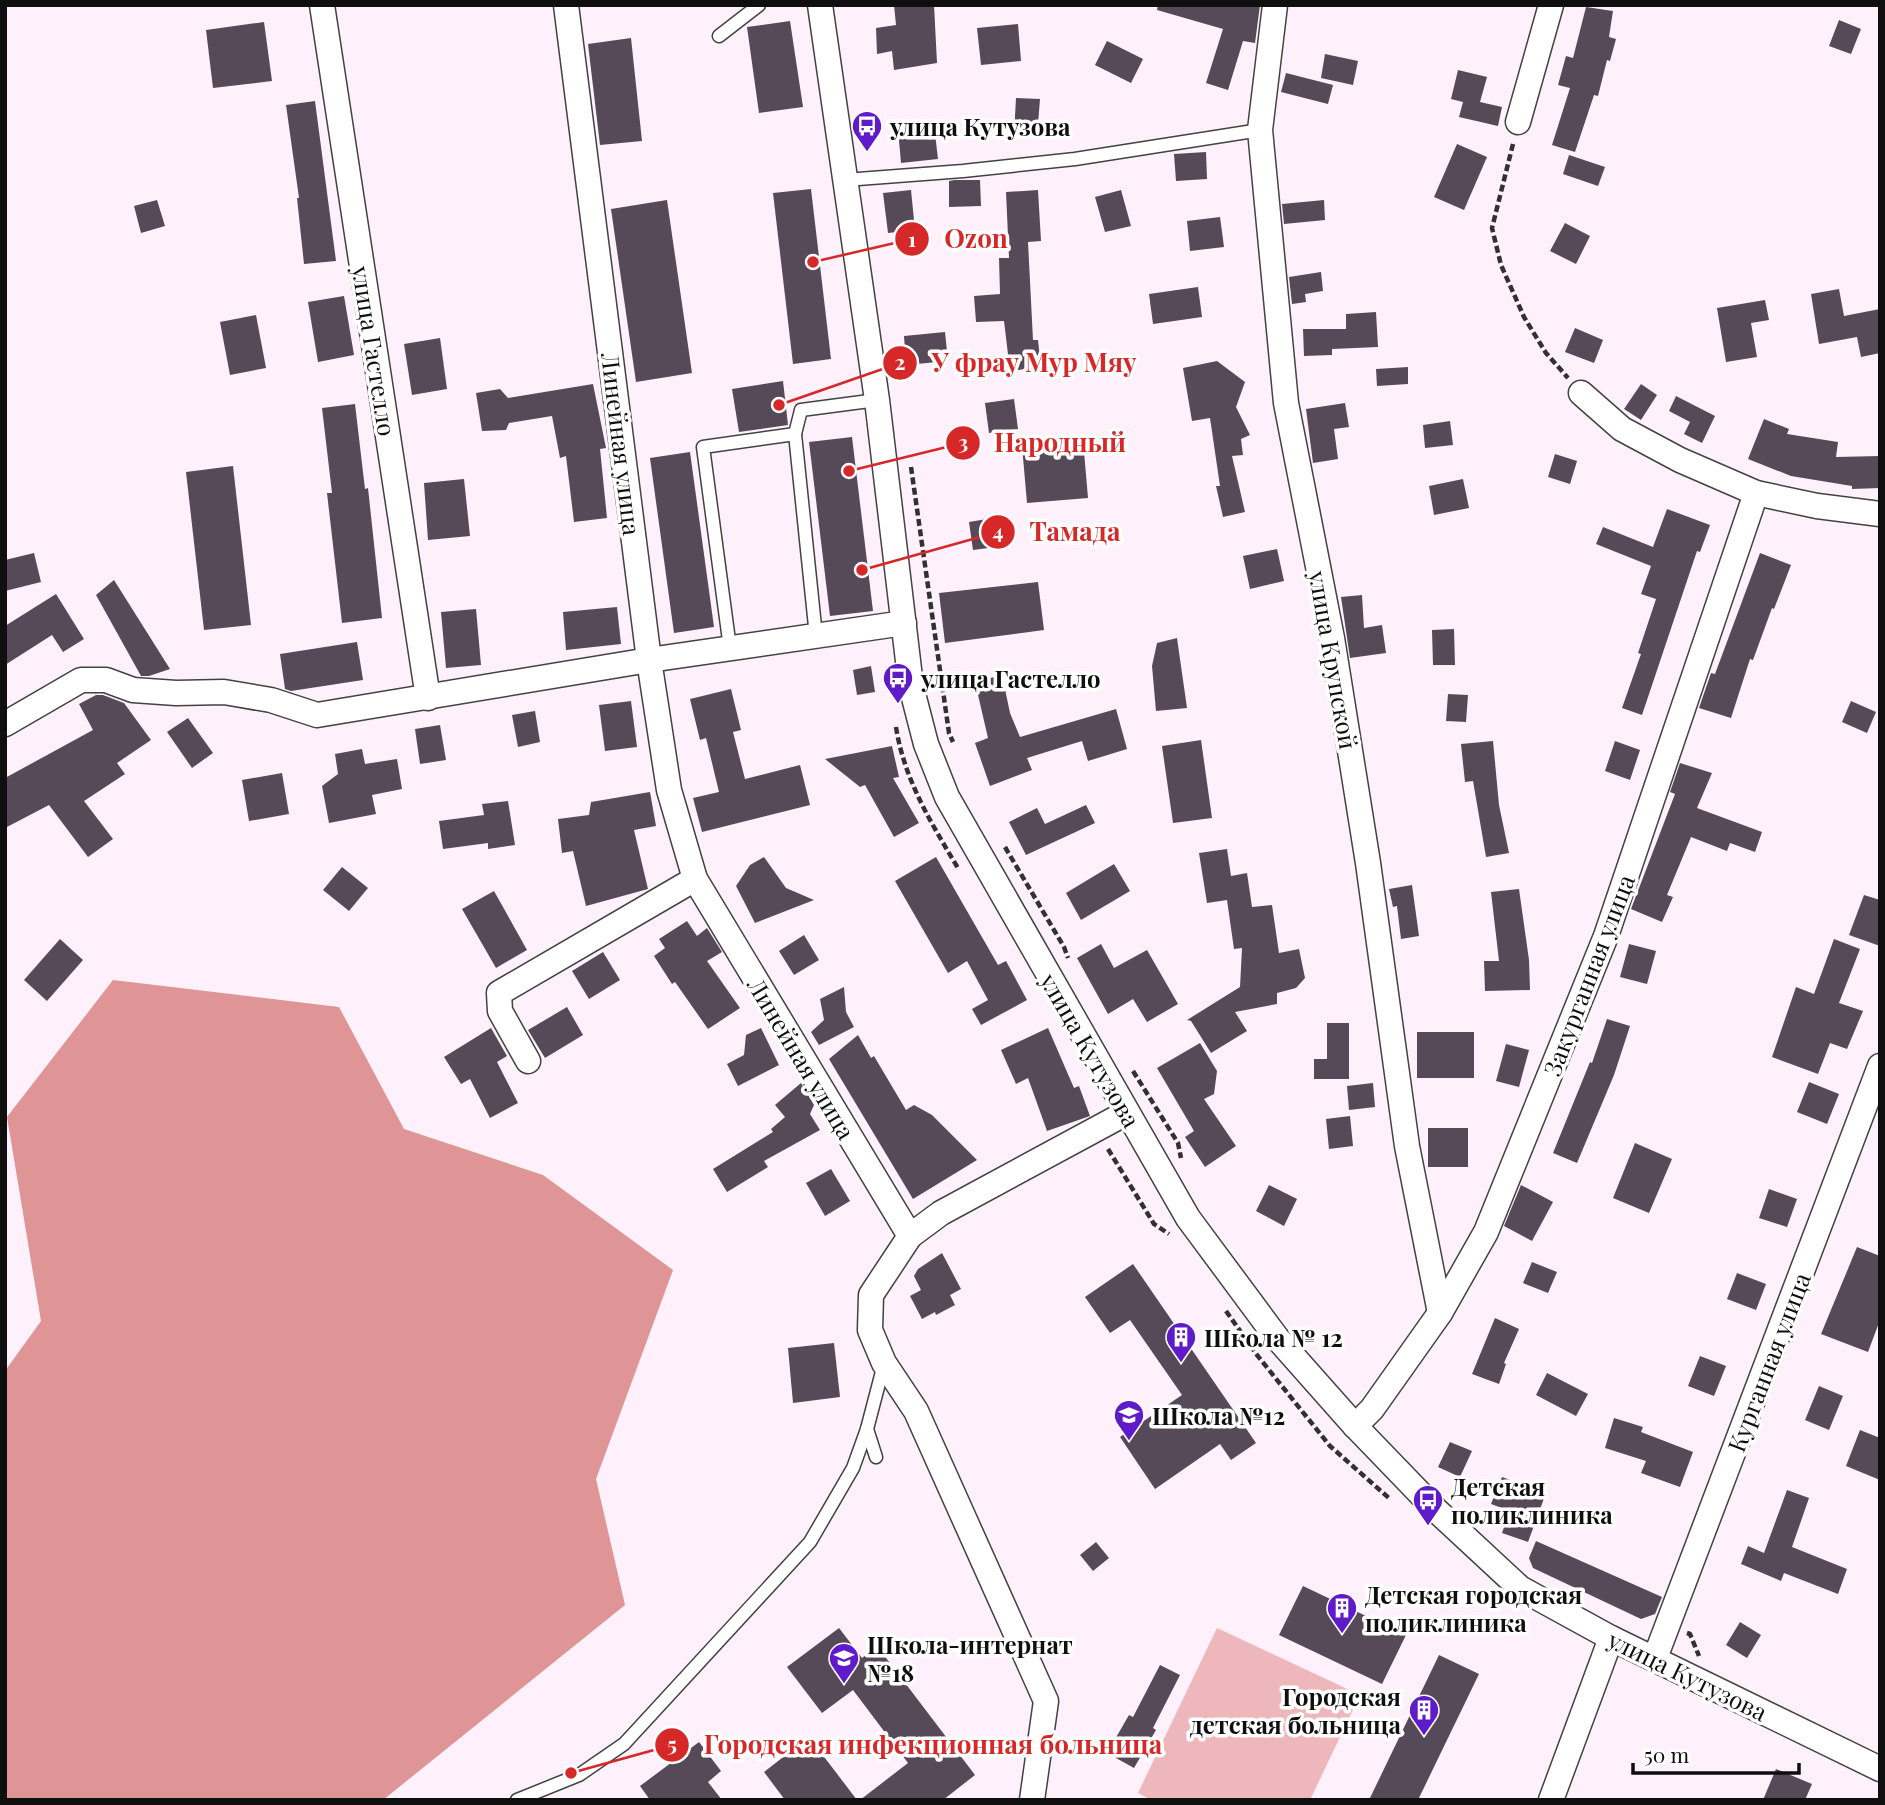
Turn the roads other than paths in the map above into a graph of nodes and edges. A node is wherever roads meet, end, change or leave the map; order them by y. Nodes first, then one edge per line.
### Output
1 (323, 5) edge
2 (566, 5) edge
3 (759, 5) edge
4 (820, 5) edge
5 (1275, 5) edge
6 (1550, 5) edge
7 (719, 36) dead end
8 (1518, 122) road end
9 (1260, 130) junction
10 (845, 180) junction
11 (1581, 393) road end
12 (877, 400) junction
13 (795, 434) junction
14 (1756, 493) junction
15 (1880, 514) edge
16 (904, 623) junction
17 (816, 636) junction
18 (730, 648) junction
19 (649, 660) junction
20 (428, 698) junction
21 (5, 724) edge
22 (695, 879) junction
23 (528, 1061) dead end
24 (1880, 1066) edge
25 (1126, 1113) junction
26 (910, 1236) junction
27 (1440, 1313) junction
28 (884, 1363) junction
29 (1355, 1426) junction
30 (867, 1429) junction
31 (876, 1457) dead end
32 (1611, 1637) junction
33 (1654, 1658) junction
34 (1880, 1769) edge
35 (1033, 1797) edge
36 (517, 1800) edge
37 (1551, 1800) edge

1 - 20 street, улица Гастелло
2 - 19 street, Линейная улица
3 - 7 lane
4 - 10 street, улица Кутузова
5 - 9 street, улица Крупской
6 - 8 street
9 - 10 lane
9 - 27 street, улица Крупской
10 - 12 street, улица Кутузова
11 - 14 street
12 - 13 lane
12 - 16 street, улица Кутузова
13 - 17 lane
13 - 18 lane
14 - 15 street
14 - 27 street, Закурганная улица
16 - 17 street
16 - 25 street, улица Кутузова
17 - 18 street
18 - 19 street
19 - 20 street
19 - 22 street, Линейная улица
20 - 21 street
22 - 23 street
22 - 26 street, Линейная улица
24 - 33 street, Курганная улица
25 - 26 street
25 - 29 street, улица Кутузова
26 - 28 street
27 - 29 street, Закурганная улица
28 - 30 lane
28 - 35 street
29 - 32 street, улица Кутузова
30 - 31 lane
30 - 36 lane
32 - 33 street, улица Кутузова
32 - 37 street
33 - 34 street, улица Кутузова

